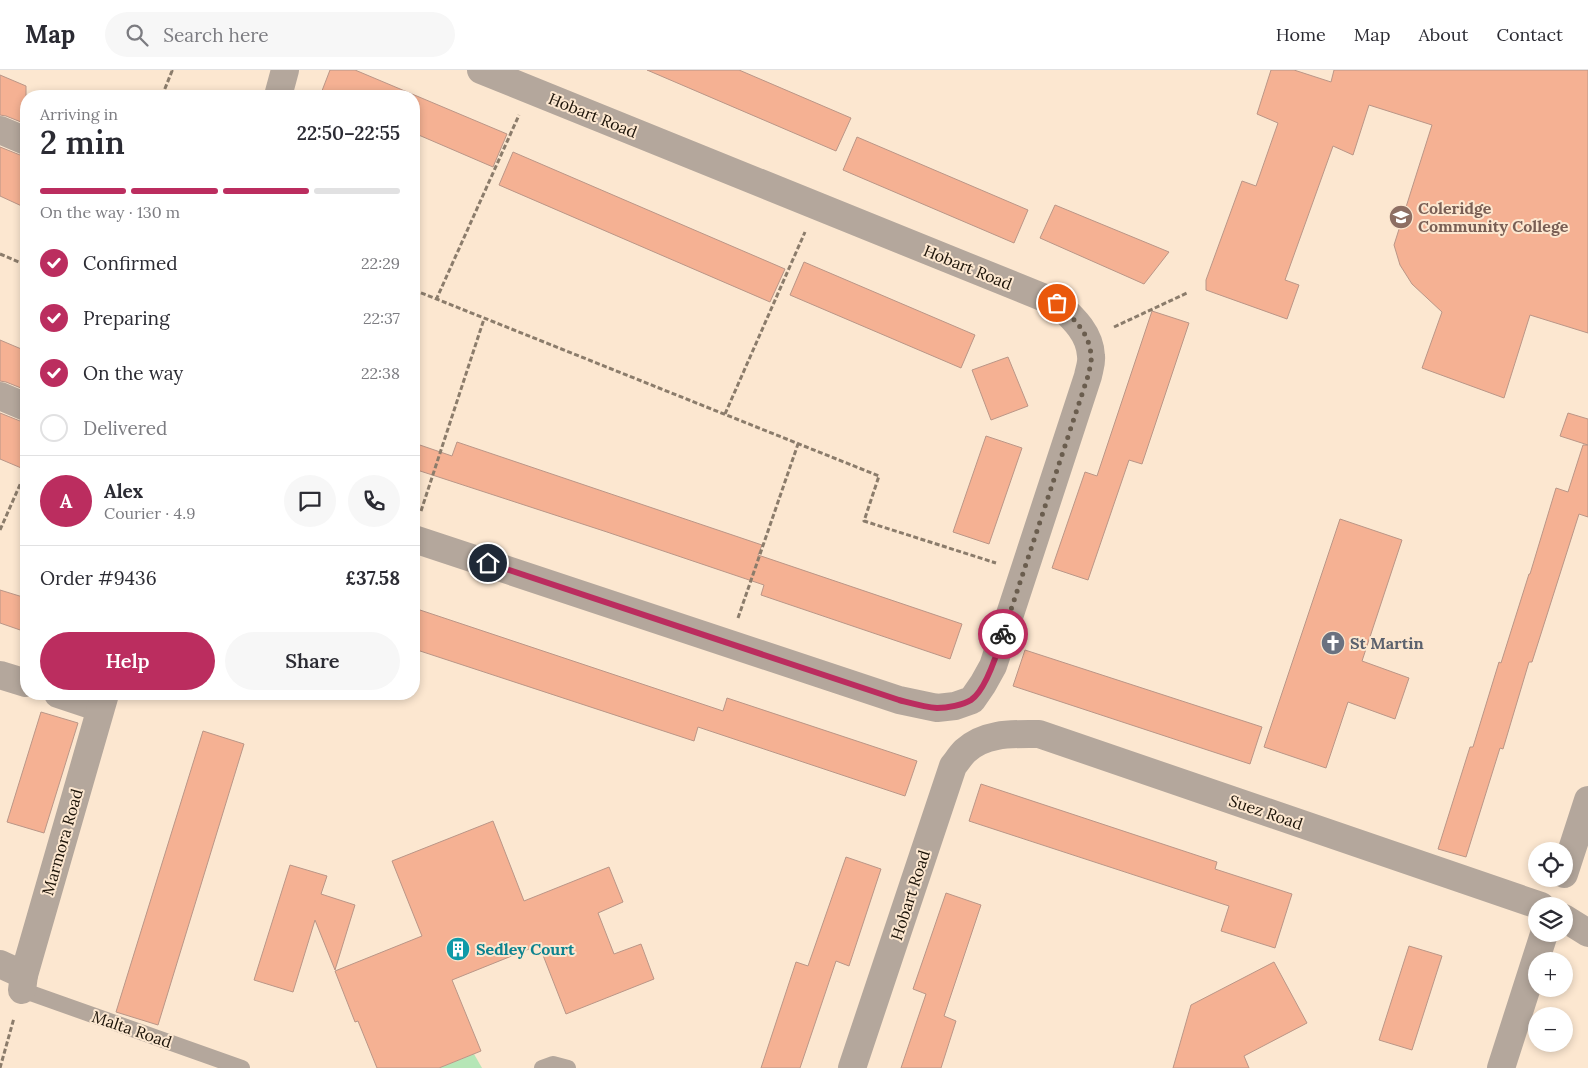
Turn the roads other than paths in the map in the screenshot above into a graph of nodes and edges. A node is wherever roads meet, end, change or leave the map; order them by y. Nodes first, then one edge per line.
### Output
1 (285, 70) edge
2 (480, 70) edge
3 (280, 90) edge
4 (0, 130) edge
5 (20, 138) edge
6 (0, 396) edge
7 (20, 404) edge
8 (420, 540) edge
9 (0, 675) edge
10 (20, 682) edge
11 (102, 701) edge
12 (988, 737) joint
13 (1588, 800) edge
14 (1573, 846) edge
15 (1528, 902) edge
16 (1573, 924) edge
17 (1588, 933) edge
18 (1541, 942) edge
19 (15, 976) edge
20 (242, 1068) edge
21 (542, 1068) edge
22 (568, 1068) edge
23 (852, 1068) edge
24 (1501, 1068) edge

1 - 3 street
2 - 8 street, Hobart Road
4 - 5 street
6 - 7 street
9 - 10 street
11 - 19 street, Marmora Road
12 - 15 street, Suez Road
12 - 23 street, Hobart Road
13 - 14 street
16 - 17 street
18 - 24 street
19 - 20 lane, Malta Road
21 - 22 lane

